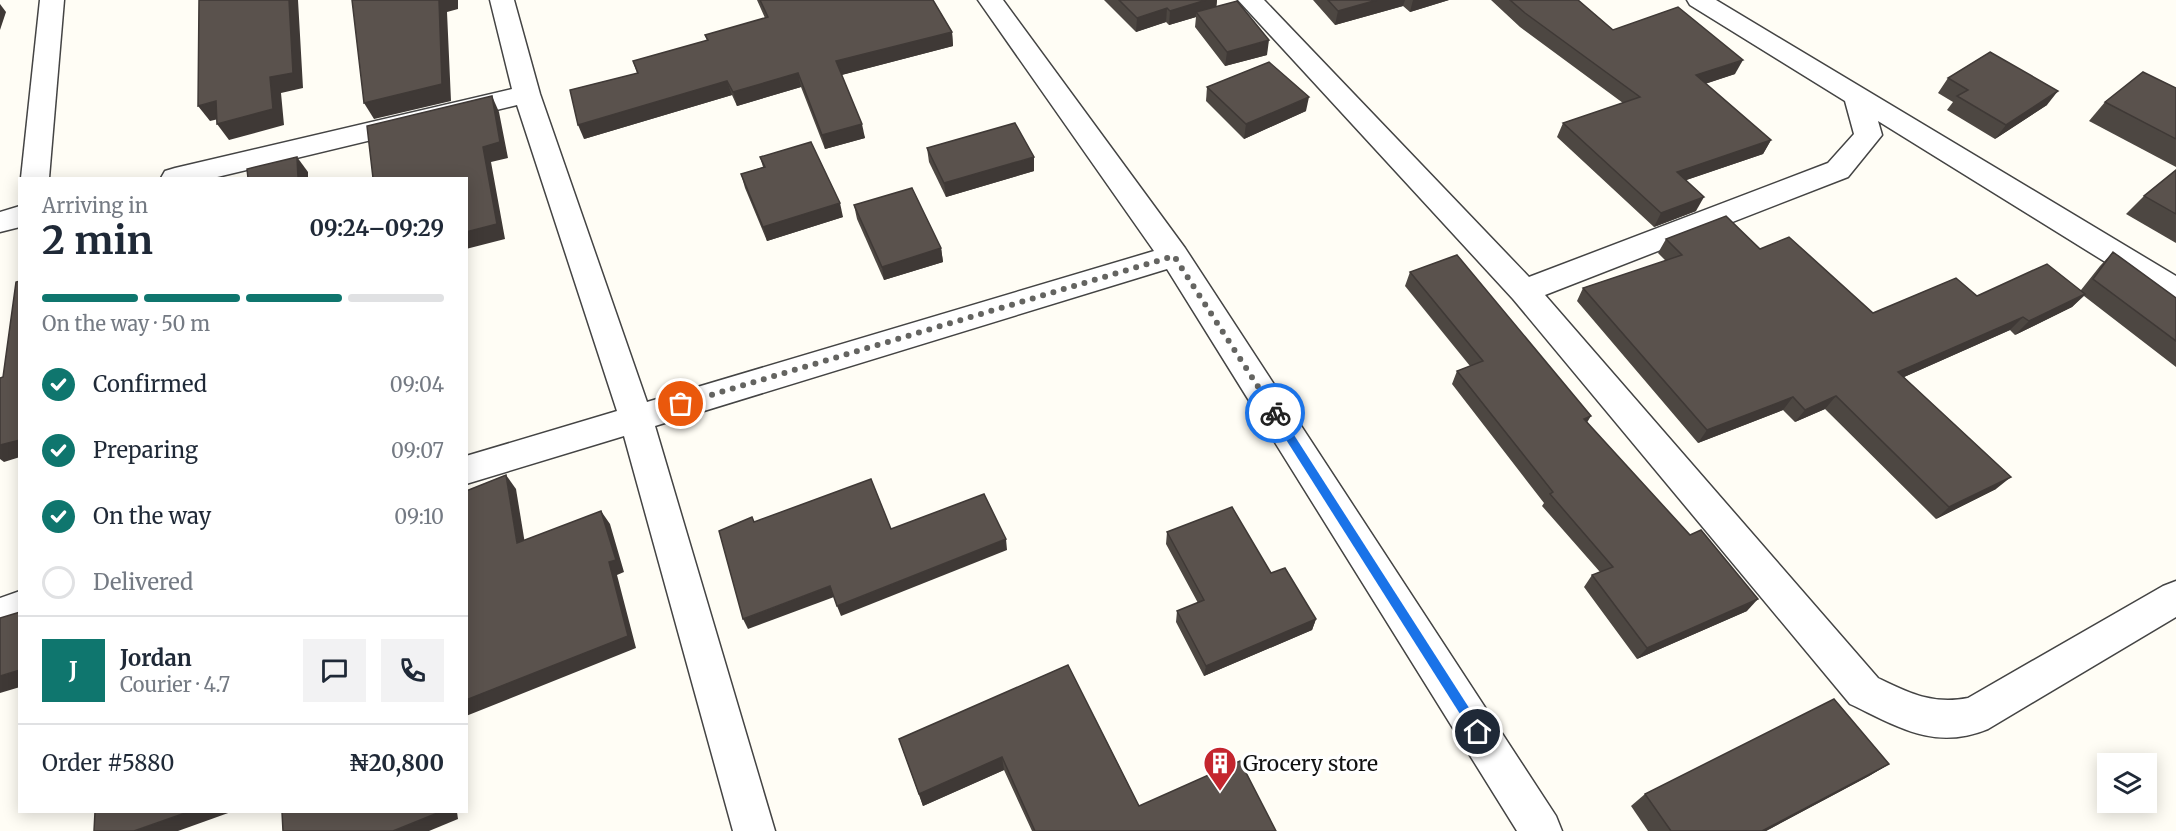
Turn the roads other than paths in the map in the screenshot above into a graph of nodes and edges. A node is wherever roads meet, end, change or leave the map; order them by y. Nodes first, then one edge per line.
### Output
1 (52, 0) edge
2 (502, 0) edge
3 (990, 0) edge
4 (1250, 0) edge
5 (1699, 0) edge
6 (527, 94) junction
7 (1858, 99) junction
8 (35, 177) edge
9 (179, 177) edge
10 (18, 217) edge
11 (0, 222) edge
12 (1174, 256) junction
13 (1524, 291) junction
14 (2176, 291) edge
15 (636, 418) junction
16 (468, 469) edge
17 (2176, 598) edge
18 (18, 609) edge
19 (0, 615) edge
20 (754, 831) edge
21 (1541, 831) edge

1 - 8 street
2 - 6 street
3 - 12 street
4 - 13 street
5 - 7 street
6 - 9 street
6 - 15 street
7 - 13 street
7 - 14 street
10 - 11 street
12 - 15 street
12 - 21 street
13 - 17 street
15 - 16 street
15 - 20 street
18 - 19 street

